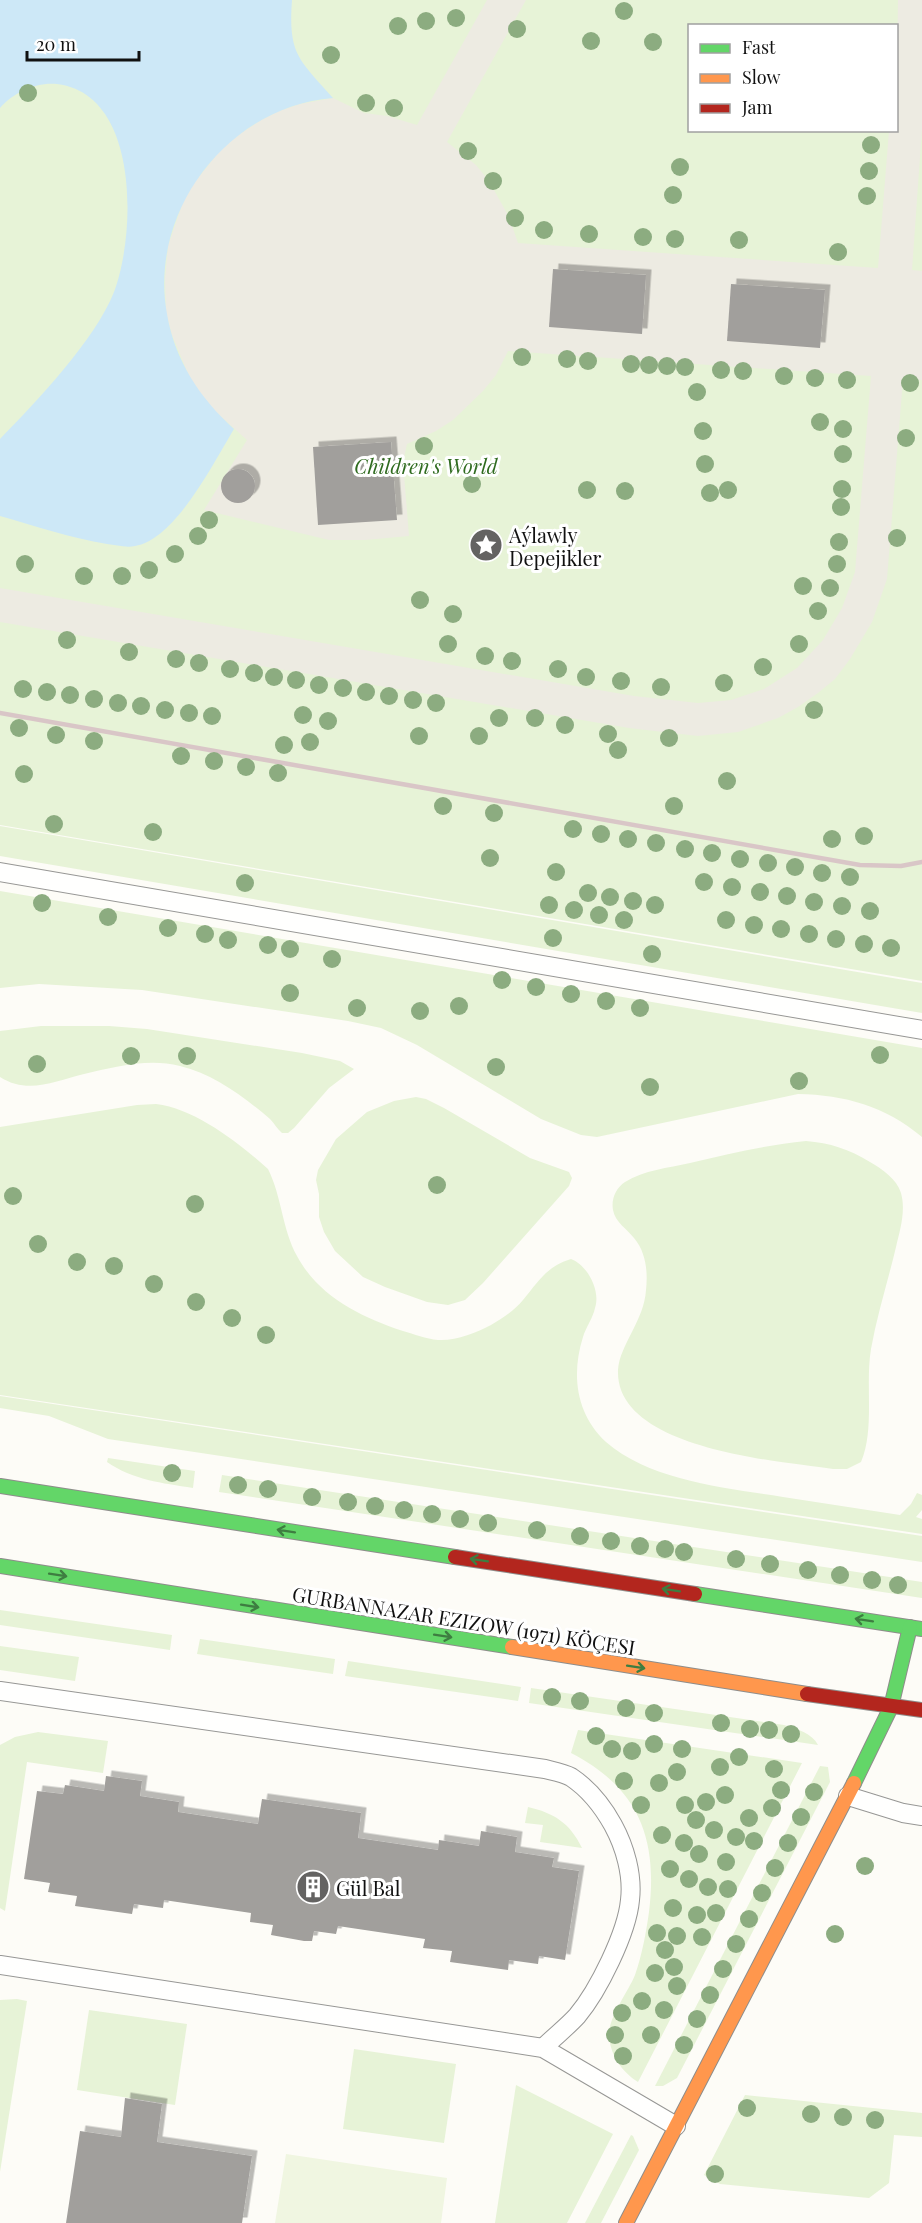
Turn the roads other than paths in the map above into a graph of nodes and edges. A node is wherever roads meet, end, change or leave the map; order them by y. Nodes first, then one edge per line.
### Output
1 (0, 872) edge
2 (922, 1030) edge
3 (0, 1486) edge
4 (0, 1566) edge
5 (916, 1628) edge
6 (0, 1690) edge
7 (891, 1707) junction
8 (922, 1710) edge
9 (848, 1796) junction
10 (922, 1816) edge
11 (0, 1965) edge
12 (543, 2048) junction
13 (676, 2126) junction
14 (626, 2223) edge

1 - 2 lane
5 -> 3 street
4 -> 7 street, GURBANNAZAR EZIZOW (1971) KÖÇESI
5 - 7 street
6 - 12 lane
7 - 8 street, GURBANNAZAR EZIZOW (1971) KÖÇESI
7 - 9 street
9 - 10 lane
9 - 13 street
11 - 12 lane
12 - 13 lane
13 - 14 street

